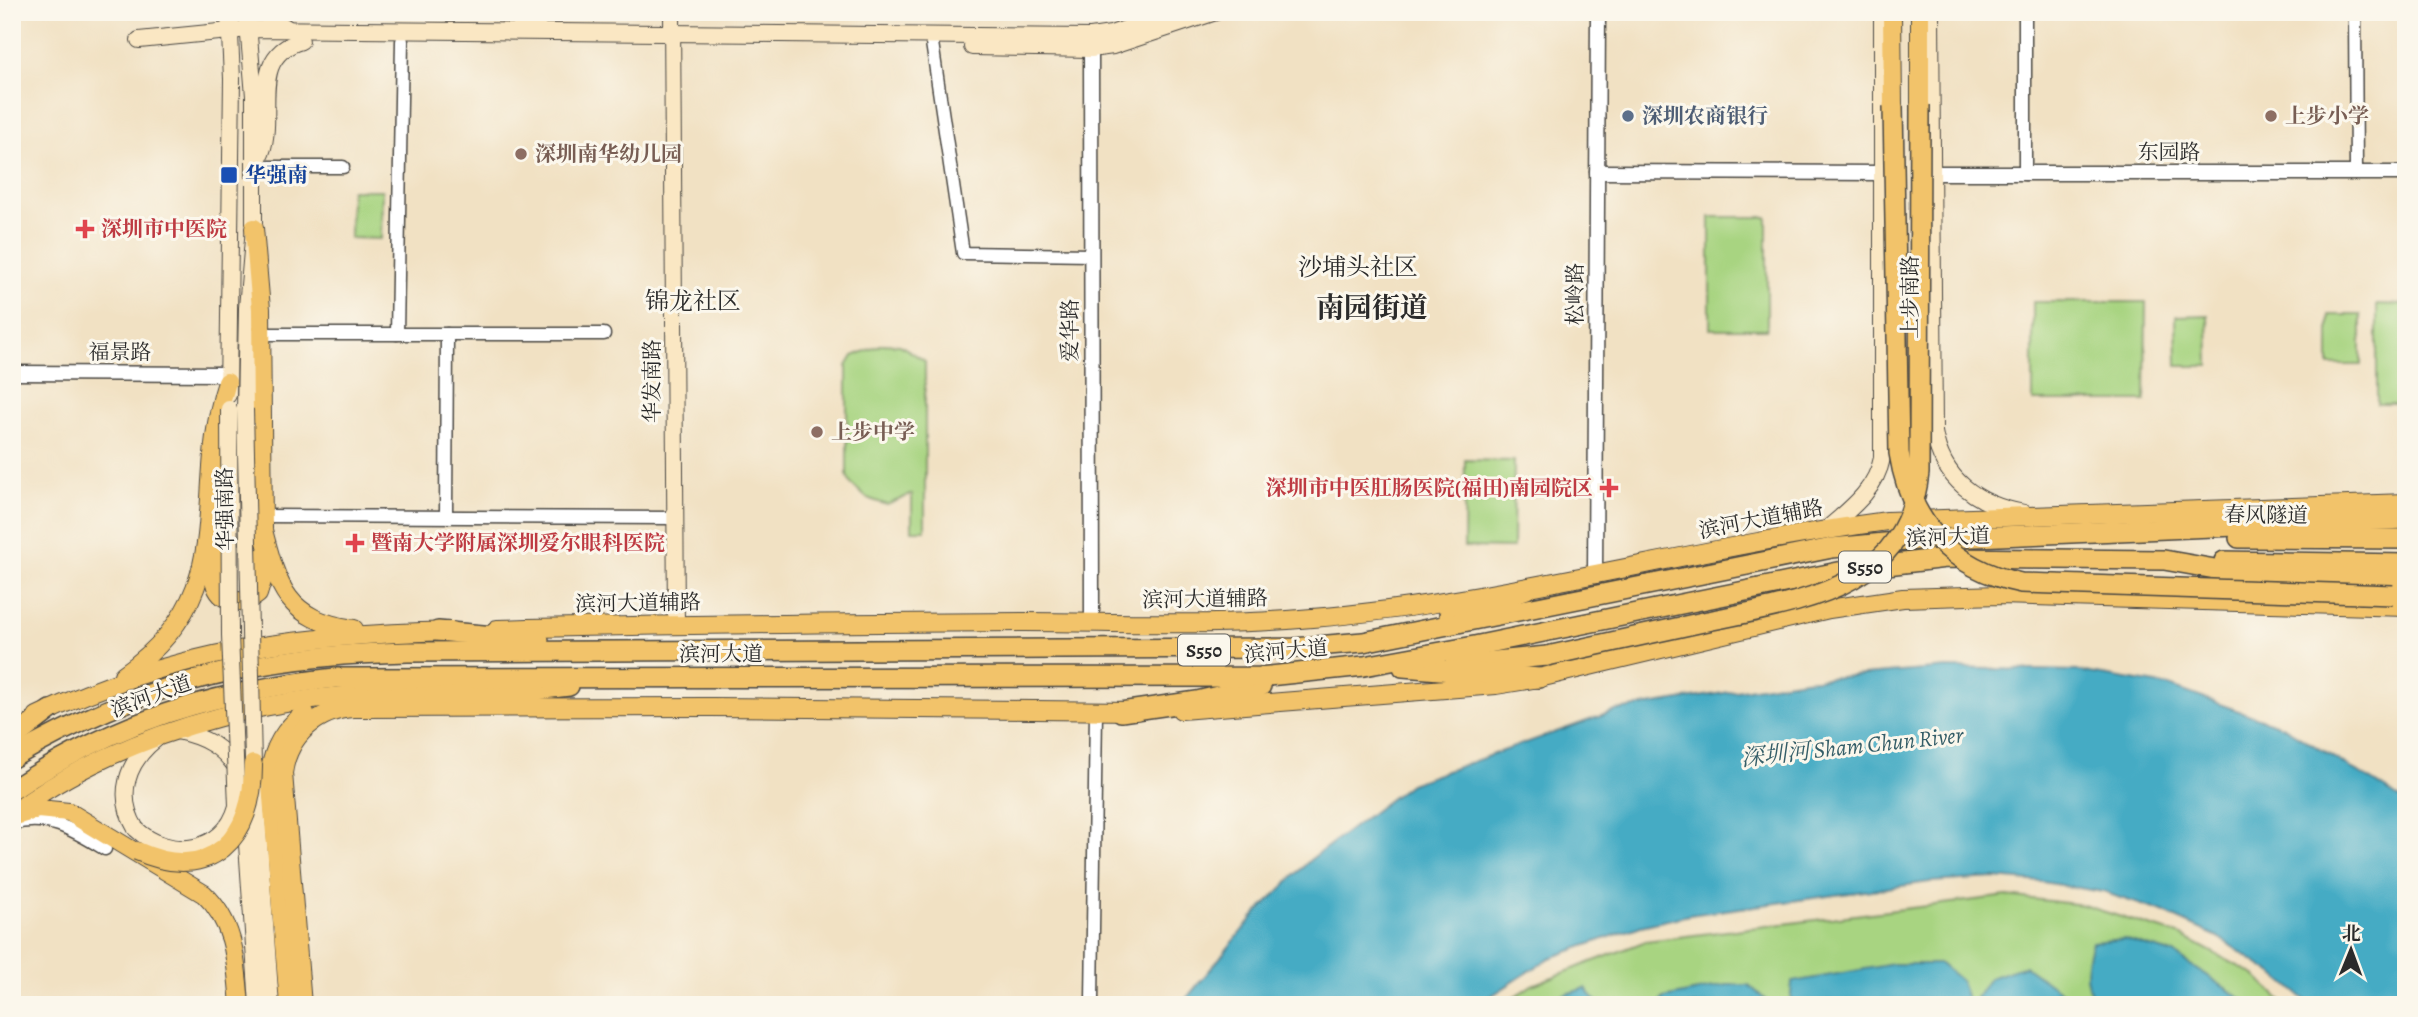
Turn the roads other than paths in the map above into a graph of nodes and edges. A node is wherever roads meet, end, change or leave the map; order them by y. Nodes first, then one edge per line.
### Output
1 (229, 12) edge
2 (247, 12) edge
3 (261, 12) edge
4 (672, 12) edge
5 (1173, 12) edge
6 (1216, 12) edge
7 (1598, 12) edge
8 (1882, 12) edge
9 (1892, 12) edge
10 (1920, 12) edge
11 (1931, 12) edge
12 (2025, 12) edge
13 (2355, 12) edge
14 (1131, 20) edge
15 (230, 31) junction
16 (249, 35) junction
17 (297, 35) junction
18 (671, 39) junction
19 (139, 40) dead end
20 (402, 41) junction
21 (931, 41) junction
22 (1091, 43) junction
23 (232, 79) junction
24 (253, 79) junction
25 (1920, 105) joint
26 (1893, 106) joint
27 (254, 167) junction
28 (343, 167) dead end
29 (1597, 172) junction
30 (2356, 172) junction
31 (1882, 173) junction
32 (1932, 173) junction
33 (2406, 173) edge
34 (2025, 174) junction
35 (254, 228) junction
36 (1091, 255) junction
37 (262, 334) junction
38 (397, 334) junction
39 (447, 334) junction
40 (604, 334) dead end
41 (12, 373) edge
42 (227, 378) junction
43 (237, 409) junction
44 (1934, 432) junction
45 (1883, 436) junction
46 (2406, 503) edge
47 (2042, 515) junction
48 (211, 516) junction
49 (446, 516) junction
50 (674, 518) junction
51 (2406, 519) edge
52 (263, 523) junction
53 (1827, 529) junction
54 (2126, 533) junction
55 (2406, 539) edge
56 (2164, 560) junction
57 (2406, 564) edge
58 (1595, 576) junction
59 (2406, 579) edge
60 (1527, 589) junction
61 (2402, 599) edge
62 (1092, 622) junction
63 (676, 624) junction
64 (438, 631) junction
65 (393, 632) junction
66 (1363, 642) junction
67 (638, 650) junction
68 (1364, 666) junction
69 (1436, 668) junction
70 (1332, 671) junction
71 (645, 676) junction
72 (1539, 678) junction
73 (105, 687) junction
74 (434, 695) junction
75 (349, 702) junction
76 (541, 707) junction
77 (50, 710) junction
78 (1096, 712) junction
79 (1121, 712) junction
80 (12, 729) edge
81 (177, 731) junction
82 (159, 736) junction
83 (12, 739) edge
84 (12, 758) edge
85 (253, 764) junction
86 (12, 790) edge
87 (12, 816) edge
88 (12, 824) edge
89 (129, 846) junction
90 (105, 849) dead end
91 (1092, 1001) dead end
92 (272, 1004) edge
93 (240, 1005) edge
94 (302, 1005) edge

1 - 15 main road, 华强南路
2 - 16 main road, 华强南路
3 - 17 main road
4 - 18 main road, 华发南路
5 - 14 main road
6 - 22 main road
7 - 29 street, 松岭路
8 - 31 main road, 上步南路
9 - 26 main road
10 - 25 main road
11 - 32 main road, 上步南路
12 - 34 street
13 - 30 street
14 - 22 main road
15 - 16 main road
15 - 19 main road
15 - 23 main road, 华强南路
16 - 17 main road
16 - 24 main road, 华强南路
17 - 18 main road
17 - 20 main road
17 - 27 main road
18 - 20 main road
18 - 21 main road
18 - 50 main road, 华发南路
20 - 38 street
21 - 22 main road
21 - 36 street
22 - 36 street, 爱华路
23 - 24 main road
23 - 42 main road, 华强南路
24 - 27 main road, 华强南路
25 - 69 highway, bridge
26 - 61 highway, bridge
27 - 28 street
27 - 35 main road, 华强南路
29 - 31 street
29 - 58 street, 松岭路
30 - 33 street, 东园路
30 - 34 street, 东园路
31 - 45 main road, 上步南路
32 - 34 street, 东园路
32 - 44 main road, 上步南路
35 - 37 main road
35 - 43 main road, 华强南路
36 - 62 street, 爱华路
37 - 38 street
37 - 52 main road
38 - 39 street
39 - 40 street
39 - 49 street
41 - 42 street, 福景路
42 - 43 main road, 华强南路
42 - 48 main road
43 - 82 main road, 华强南路, bridge
43 - 85 main road, 华强南路, bridge
44 - 45 main road
44 - 47 main road, 上步南路
45 - 53 main road, 上步南路
46 - 47 main road, 滨河大道辅路
47 - 53 main road, 滨河大道辅路
48 - 52 main road
48 - 73 main road
49 - 50 street
49 - 52 street
50 - 63 main road, 华发南路
51 - 54 highway, 滨河大道 / S550
52 - 65 main road
53 - 58 main road, 滨河大道辅路
54 - 55 highway, 春风隧道
54 - 66 highway, 滨河大道 / S550
56 - 57 highway
56 - 59 highway, 滨河大道 / S550
56 - 68 highway, 滨河大道 / S550
58 - 60 main road, 滨河大道辅路
60 - 62 main road, 滨河大道辅路
60 - 66 highway
61 - 72 main road
62 - 63 main road, 滨河大道辅路
63 - 64 main road, 滨河大道辅路
64 - 65 main road, 滨河大道辅路
64 - 67 highway
65 - 73 main road, 滨河大道辅路
66 - 67 highway, 滨河大道 / S550
67 - 84 highway, 滨河大道 / S550
68 - 69 highway
68 - 70 highway, 滨河大道 / S550
69 - 72 highway
70 - 71 highway, 滨河大道 / S550
70 - 79 highway
71 - 74 highway
71 - 86 highway, 滨河大道 / S550
72 - 79 main road
73 - 77 main road, 滨河大道辅路
74 - 75 main road
74 - 76 main road
75 - 76 main road
75 - 81 main road
75 - 92 main road
75 - 94 main road
76 - 78 main road
77 - 80 main road, 滨河大道辅路
77 - 83 highway
78 - 79 main road
78 - 91 street
81 - 82 main road
81 - 92 main road
82 - 87 main road
85 - 89 main road, bridge
85 - 92 main road, 华强南路, bridge
87 - 89 main road
88 - 90 street
89 - 93 main road, bridge

